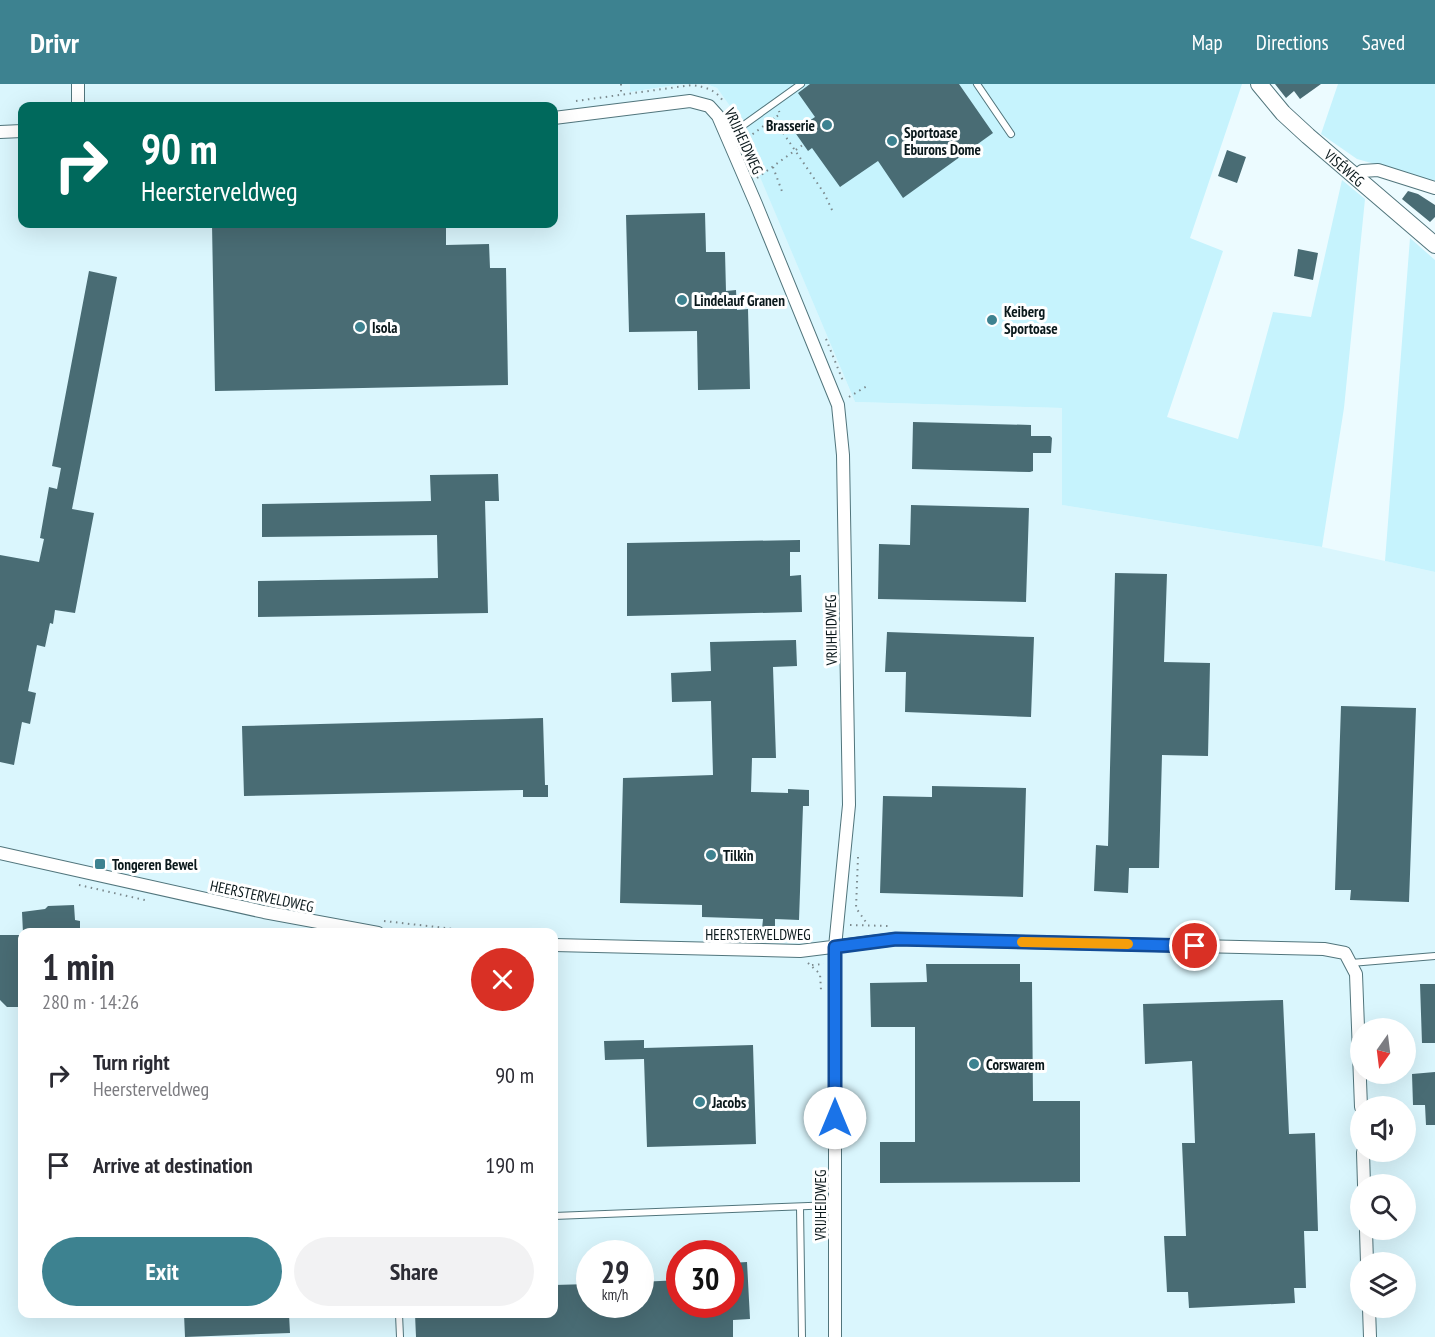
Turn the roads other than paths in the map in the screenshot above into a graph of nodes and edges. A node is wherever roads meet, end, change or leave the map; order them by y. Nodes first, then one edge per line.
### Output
1 (78, 84) edge
2 (801, 84) edge
3 (977, 84) edge
4 (1259, 84) edge
5 (78, 102) edge
6 (558, 118) edge
7 (18, 131) edge
8 (0, 132) edge
9 (1011, 134) dead end
10 (727, 137) junction
11 (1355, 177) junction
12 (1435, 188) edge
13 (1435, 245) edge
14 (0, 853) edge
15 (377, 927) edge
16 (558, 945) edge
17 (835, 947) junction
18 (1435, 956) edge
19 (1350, 963) junction
20 (1361, 1096) edge
21 (835, 1206) junction
22 (800, 1207) junction
23 (558, 1216) edge
24 (399, 1318) edge
25 (1369, 1318) edge
26 (400, 1337) edge
27 (802, 1337) edge
28 (835, 1337) edge
29 (1370, 1337) edge

1 - 5 street
2 - 10 lane
3 - 9 lane
4 - 11 main road, VISÉWEG
6 - 10 street, VRIJHEIDWEG
7 - 8 street
10 - 17 street, VRIJHEIDWEG
11 - 12 street
11 - 13 main road, VISÉWEG
14 - 15 street, HEERSTERVELDWEG
16 - 17 street, HEERSTERVELDWEG
17 - 19 street, HEERSTERVELDWEG
17 - 21 street, VRIJHEIDWEG
18 - 19 lane
19 - 20 street
21 - 22 lane
21 - 28 street, VRIJHEIDWEG
22 - 23 lane
22 - 27 lane
24 - 26 lane
25 - 29 street

